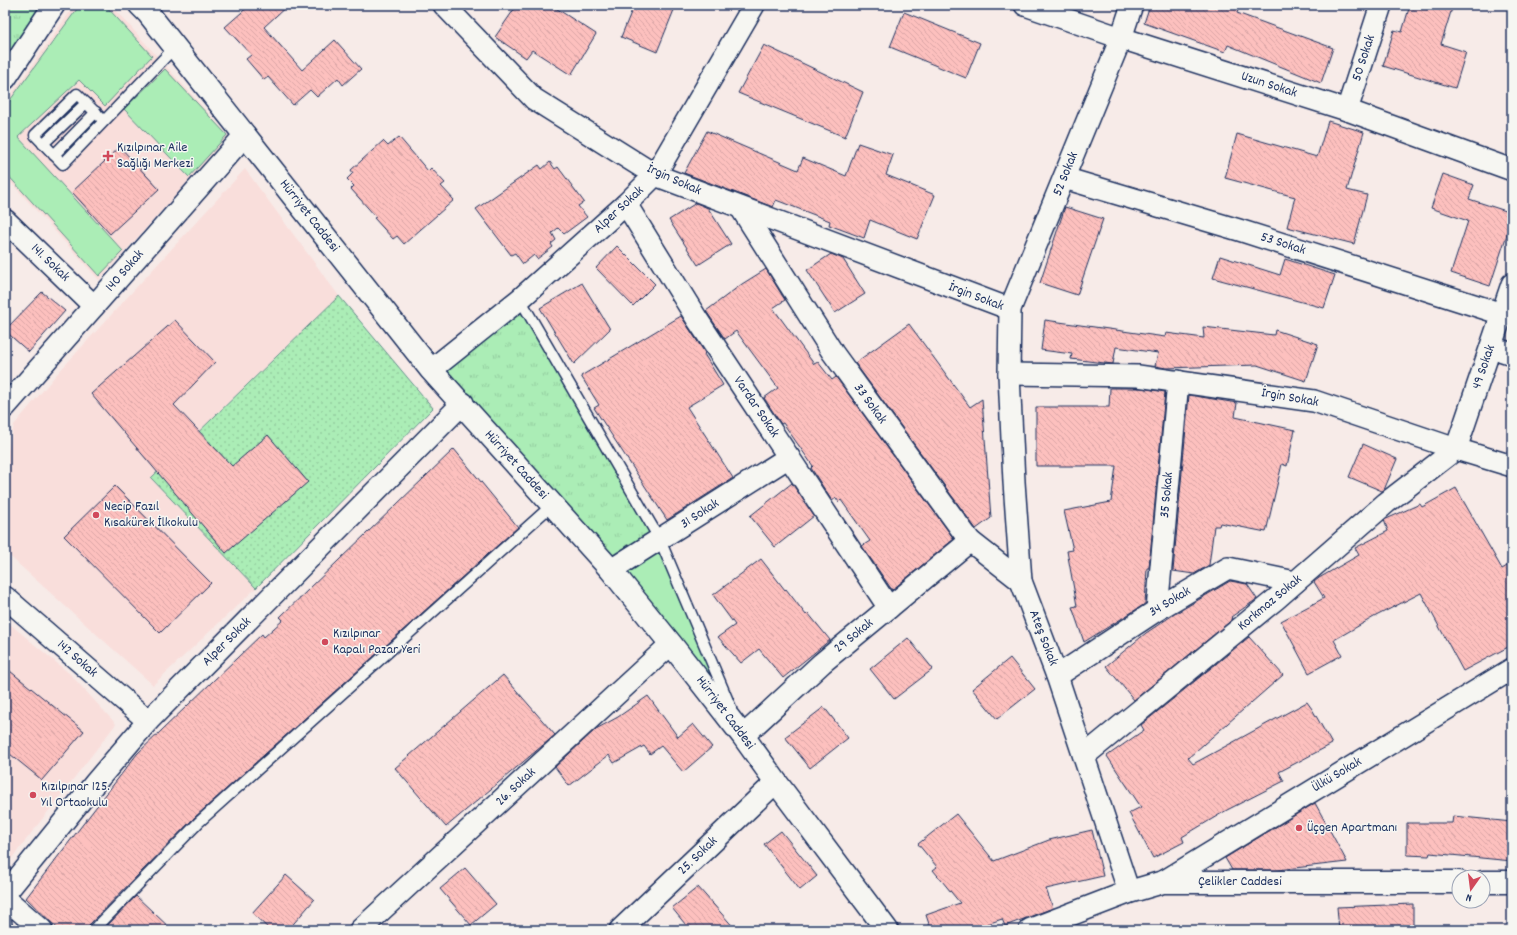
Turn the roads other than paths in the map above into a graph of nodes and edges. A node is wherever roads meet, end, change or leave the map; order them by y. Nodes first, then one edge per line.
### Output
1 (54, 5) edge
2 (444, 5) edge
3 (754, 5) edge
4 (1132, 5) edge
5 (1381, 5) edge
6 (1028, 6) edge
7 (148, 8) edge
8 (1121, 38) junction
9 (175, 47) junction
10 (5, 79) edge
11 (1347, 110) junction
12 (96, 112) junction
13 (104, 121) junction
14 (245, 135) junction
15 (54, 155) junction
16 (1512, 170) edge
17 (655, 175) junction
18 (1064, 178) junction
19 (626, 204) junction
20 (741, 208) junction
21 (5, 220) edge
22 (1512, 284) edge
23 (520, 299) junction
24 (94, 306) junction
25 (1010, 309) junction
26 (1502, 314) junction
27 (1491, 348) junction
28 (1512, 354) edge
29 (431, 370) junction
30 (1009, 374) junction
31 (1178, 381) junction
32 (463, 404) junction
33 (5, 407) edge
34 (1456, 449) junction
35 (789, 457) junction
36 (1512, 466) edge
37 (552, 505) junction
38 (660, 540) junction
39 (970, 541) junction
40 (611, 570) junction
41 (1021, 581) junction
42 (1294, 582) junction
43 (5, 597) edge
44 (889, 608) junction
45 (1157, 610) junction
46 (671, 644) junction
47 (1512, 669) edge
48 (1057, 676) junction
49 (148, 721) junction
50 (743, 736) junction
51 (1084, 756) junction
52 (776, 782) junction
53 (1163, 882) junction
54 (1451, 882) edge
55 (1491, 882) edge
56 (1512, 882) edge
57 (1129, 892) junction
58 (5, 894) edge
59 (5, 898) edge
60 (5, 912) edge
61 (7, 930) edge
62 (42, 930) edge
63 (94, 930) edge
64 (360, 930) edge
65 (620, 930) edge
66 (887, 930) edge
67 (1030, 930) edge

1 - 10 street
2 - 17 street, İrgin Sokak
3 - 17 street, Alper Sokak
4 - 8 street, 52 Sokak
5 - 11 street, 50 Sokak
6 - 8 street, Uzun Sokak
7 - 9 street, Hürriyet Caddesi
8 - 11 street, Uzun Sokak
8 - 18 street, 52 Sokak
9 - 13 lane
9 - 14 street, Hürriyet Caddesi
11 - 16 street, Uzun Sokak
12 - 13 lane
12 - 15 lane
12 - 15 lane
13 - 15 lane
14 - 24 street, 140 Sokak
14 - 29 street, Hürriyet Caddesi
17 - 19 street, Alper Sokak
17 - 20 street, İrgin Sokak
18 - 25 street, 52 Sokak
18 - 26 street, 53 Sokak
19 - 23 street, Alper Sokak
19 - 35 street, Vardar Sokak
20 - 25 street, İrgin Sokak
20 - 39 street, 33 Sokak
21 - 24 street, 141. Sokak
22 - 26 street, 49 Sokak
23 - 29 street, Alper Sokak
23 - 38 lane
24 - 33 street, 140 Sokak
25 - 30 street, İrgin Sokak
26 - 27 street, 49 Sokak
27 - 28 street
27 - 34 street, 49 Sokak
29 - 32 street, Hürriyet Caddesi
30 - 31 street, İrgin Sokak
30 - 41 street, Ateş Sokak
31 - 34 street, İrgin Sokak
31 - 45 street, 35 Sokak
32 - 37 street, Hürriyet Caddesi
32 - 49 street, Alper Sokak
34 - 36 street, İrgin Sokak
34 - 42 street, Korkmaz Sokak
35 - 38 street, 31 Sokak
35 - 44 street, Vardar Sokak
37 - 40 street, Hürriyet Caddesi
37 - 63 lane
38 - 40 street, 31 Sokak
38 - 50 lane
39 - 41 street, 33 Sokak
39 - 44 street, 29 Sokak
40 - 46 street, Hürriyet Caddesi
41 - 48 street, Ateş Sokak
42 - 45 street, 34 Sokak
42 - 51 street, Korkmaz Sokak
43 - 49 street, 142 Sokak
44 - 50 street, 29 Sokak
45 - 48 street, 34 Sokak
46 - 50 street, Hürriyet Caddesi
46 - 64 street, 26. Sokak
47 - 53 street, Ülkü Sokak
48 - 51 street, Ateş Sokak
49 - 58 street, Alper Sokak
50 - 52 street, Hürriyet Caddesi
51 - 57 street, Ateş Sokak
52 - 65 street, 25. Sokak
52 - 66 street, Hürriyet Caddesi
53 - 54 street, Çelikler Caddesi
53 - 57 street, Çelikler Caddesi
55 - 56 street
57 - 67 street, Çelikler Caddesi
59 - 62 street
60 - 61 lane

